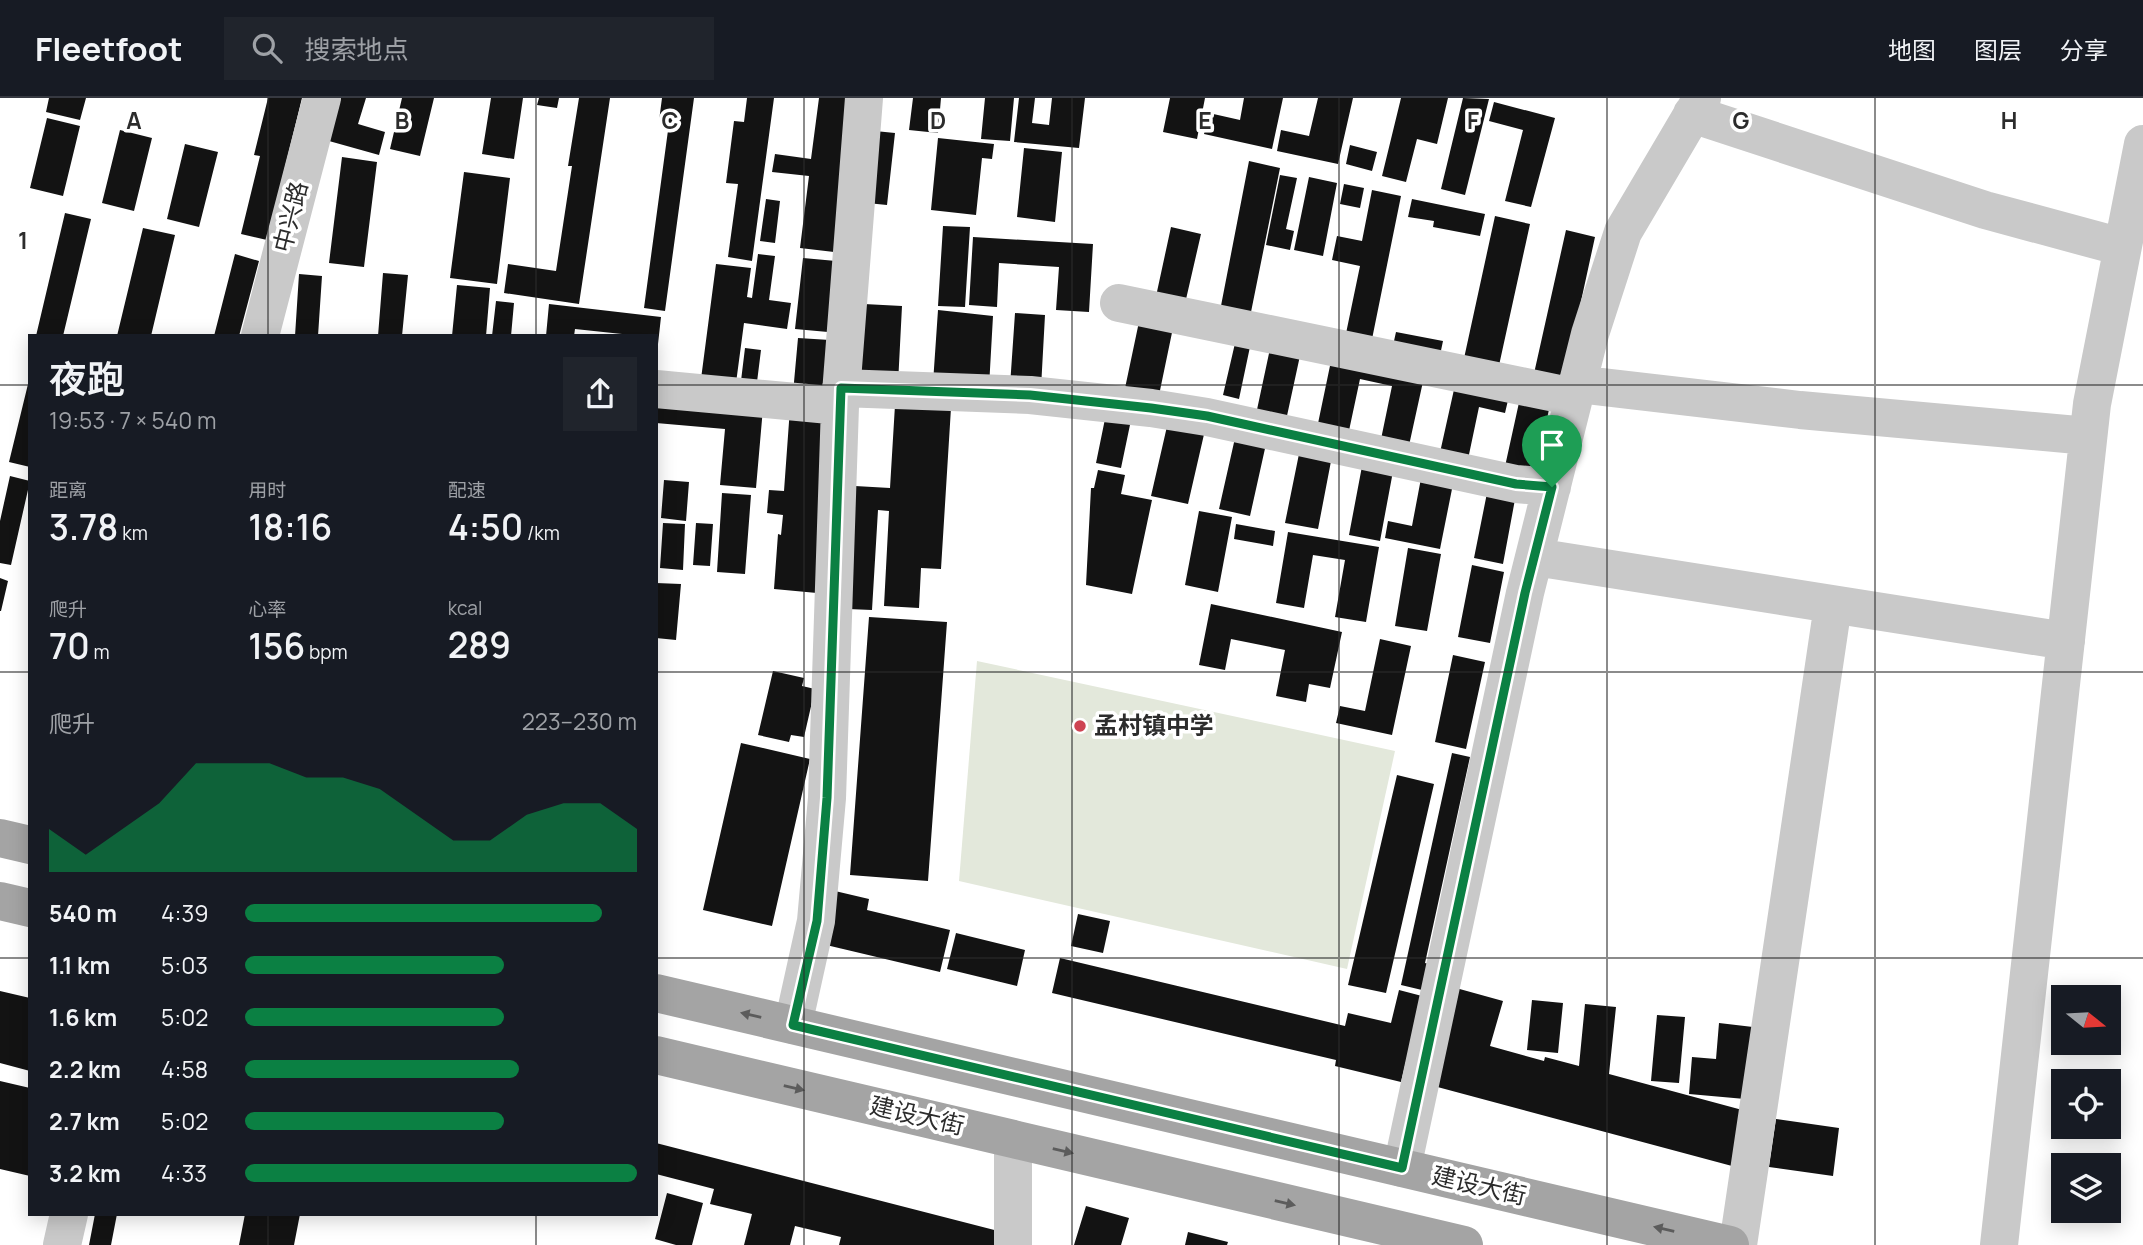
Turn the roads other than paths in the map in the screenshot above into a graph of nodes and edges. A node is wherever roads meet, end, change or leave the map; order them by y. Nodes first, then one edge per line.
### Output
1 (322, 98) edge
2 (864, 98) edge
3 (1697, 106) edge
4 (2143, 144) edge
5 (2127, 266) edge
6 (1119, 303) dead end
7 (261, 334) edge
8 (658, 389) edge
9 (1575, 391) junction
10 (841, 397) junction
11 (2088, 436) junction
12 (1552, 487) junction
13 (1535, 557) junction
14 (1833, 605) junction
15 (2066, 641) junction
16 (0, 838) edge
17 (28, 845) edge
18 (0, 901) edge
19 (28, 908) edge
20 (658, 993) edge
21 (793, 1025) junction
22 (658, 1055) edge
23 (1013, 1139) junction
24 (1402, 1168) junction
25 (69, 1216) edge
26 (62, 1245) edge
27 (1013, 1245) edge
28 (1464, 1245) edge
29 (1730, 1245) edge
30 (1738, 1245) edge
31 (2000, 1245) edge

1 - 7 street, 中兴路
2 - 10 street
3 - 5 street
3 - 9 street
4 - 5 street
5 - 11 street
6 - 9 street
8 - 10 street
9 - 11 street
9 - 12 street
10 - 12 street
10 - 21 street
11 - 15 street
12 - 13 street
13 - 14 street
13 - 24 street
14 - 15 street
14 - 30 street
15 - 31 street
16 - 17 main road
18 - 19 main road
21 -> 20 main road, 建设大街
21 - 24 main road, 建设大街
22 -> 23 main road, 建设大街
23 - 27 street
23 -> 28 main road, 建设大街
29 -> 24 main road, 建设大街
25 - 26 street

